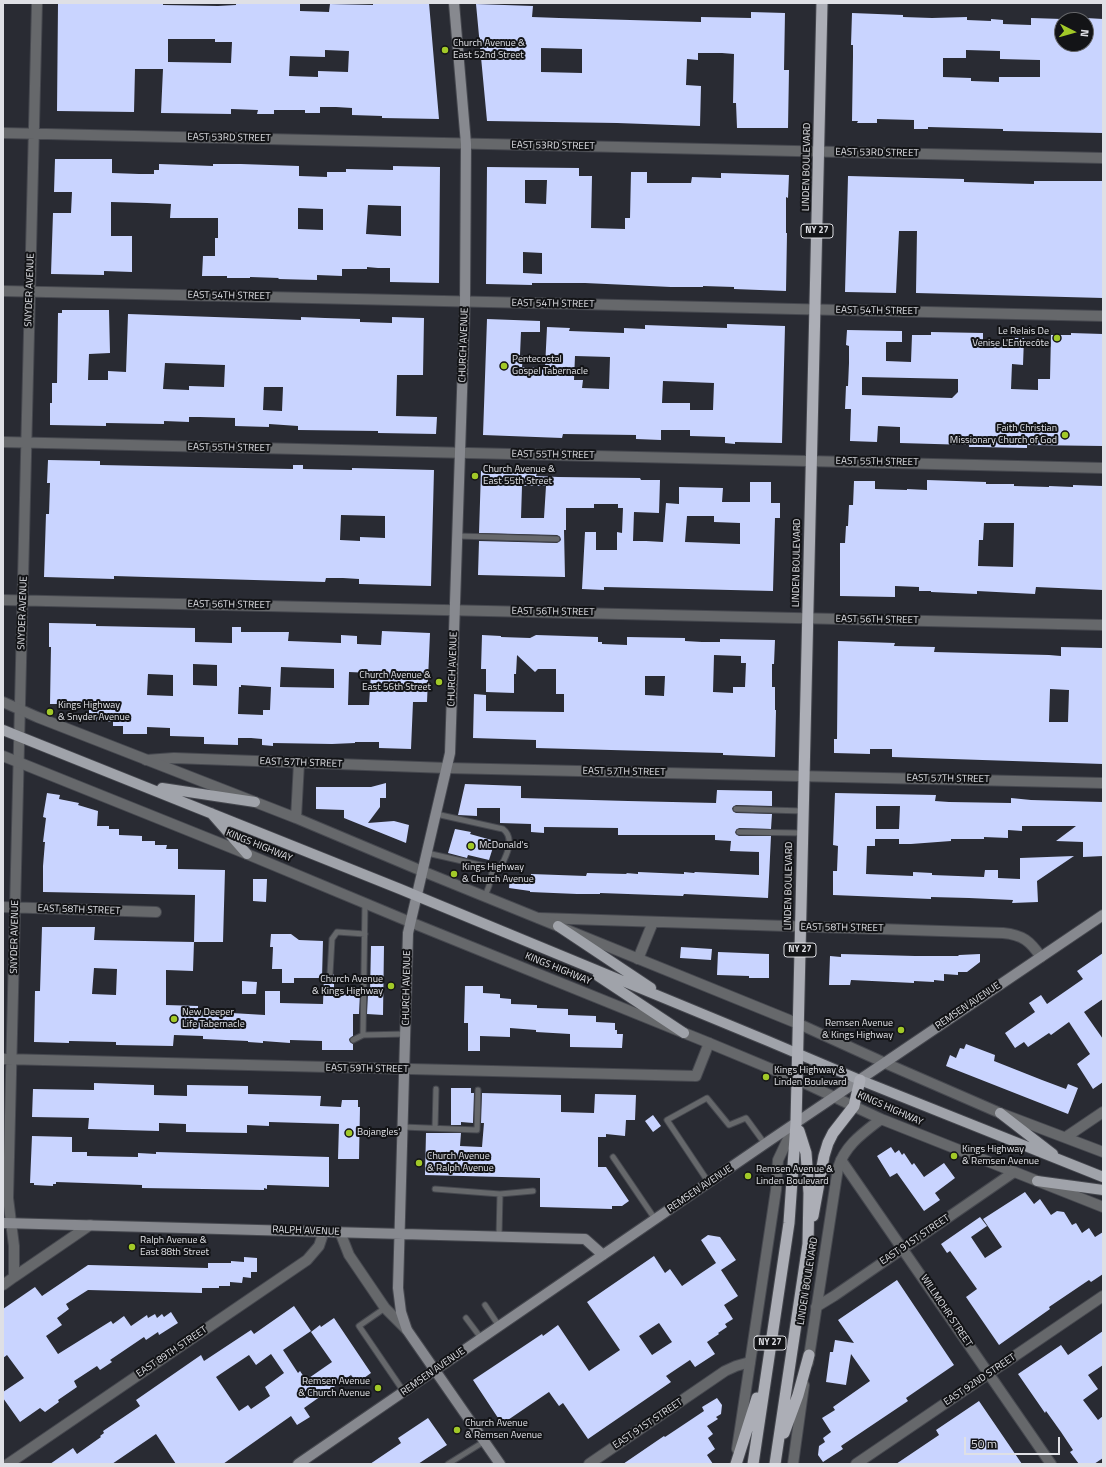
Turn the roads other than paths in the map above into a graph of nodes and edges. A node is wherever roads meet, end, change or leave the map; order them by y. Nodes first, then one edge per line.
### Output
1 (37, 3) edge
2 (454, 3) edge
3 (822, 3) edge
4 (3, 133) edge
5 (34, 134) junction
6 (466, 144) junction
7 (819, 152) junction
8 (1103, 158) edge
9 (3, 291) edge
10 (30, 291) junction
11 (465, 302) junction
12 (815, 310) junction
13 (1103, 316) edge
14 (3, 442) edge
15 (26, 443) junction
16 (461, 453) junction
17 (812, 461) junction
18 (1103, 468) edge
19 (458, 536) junction
20 (557, 539) dead end
21 (3, 600) edge
22 (23, 600) junction
23 (455, 610) junction
24 (808, 618) junction
25 (1103, 625) edge
26 (3, 702) edge
27 (20, 709) junction
28 (3, 730) edge
29 (19, 736) junction
30 (3, 756) edge
31 (146, 760) junction
32 (3, 761) edge
33 (19, 762) junction
34 (299, 763) junction
35 (447, 768) junction
36 (804, 776) junction
37 (1103, 783) edge
38 (146, 786) junction
39 (255, 802) junction
40 (736, 809) dead end
41 (803, 811) junction
42 (209, 812) junction
43 (436, 814) junction
44 (296, 818) junction
45 (739, 832) dead end
46 (803, 834) junction
47 (247, 854) junction
48 (427, 854) junction
49 (493, 868) junction
50 (422, 871) junction
51 (416, 896) junction
52 (485, 896) junction
53 (365, 904) junction
54 (3, 907) edge
55 (16, 908) junction
56 (156, 912) dead end
57 (1103, 915) edge
58 (538, 918) junction
59 (410, 922) junction
60 (653, 922) junction
61 (558, 926) junction
62 (800, 927) junction
63 (365, 934) junction
64 (1041, 957) junction
65 (638, 959) junction
66 (578, 962) junction
67 (330, 974) dead end
68 (669, 1000) junction
69 (799, 1024) junction
70 (684, 1033) junction
71 (406, 1034) junction
72 (363, 1035) junction
73 (353, 1040) dead end
74 (709, 1043) junction
75 (799, 1054) junction
76 (8, 1059) edge
77 (884, 1063) junction
78 (405, 1069) junction
79 (798, 1080) junction
80 (860, 1080) junction
81 (436, 1089) dead end
82 (478, 1090) dead end
83 (834, 1098) junction
84 (854, 1106) junction
85 (1103, 1112) edge
86 (1000, 1113) junction
87 (881, 1119) junction
88 (796, 1123) junction
89 (403, 1127) junction
90 (435, 1128) junction
91 (1066, 1137) junction
92 (765, 1144) junction
93 (1103, 1152) edge
94 (613, 1157) dead end
95 (841, 1160) junction
96 (1062, 1161) junction
97 (1014, 1172) junction
98 (1103, 1177) edge
99 (1037, 1181) junction
100 (709, 1183) junction
101 (435, 1189) dead end
102 (1103, 1190) edge
103 (533, 1191) dead end
104 (500, 1194) junction
105 (1103, 1207) edge
106 (655, 1219) junction
107 (7, 1224) edge
108 (90, 1226) junction
109 (324, 1231) junction
110 (340, 1232) junction
111 (399, 1233) junction
112 (499, 1236) junction
113 (808, 1244) junction
114 (903, 1249) junction
115 (603, 1255) junction
116 (14, 1277) junction
117 (3, 1285) edge
118 (1103, 1296) edge
119 (485, 1305) dead end
120 (816, 1307) junction
121 (385, 1308) junction
122 (466, 1318) dead end
123 (499, 1326) junction
124 (408, 1330) junction
125 (481, 1338) junction
126 (809, 1355) junction
127 (750, 1362) junction
128 (436, 1369) junction
129 (766, 1372) junction
130 (989, 1374) junction
131 (404, 1392) junction
132 (485, 1441) junction
133 (775, 1461) edge
134 (8, 1464) edge
135 (298, 1464) edge
136 (448, 1464) edge
137 (500, 1464) edge
138 (589, 1464) edge
139 (736, 1464) edge
140 (753, 1464) edge
141 (793, 1464) edge
142 (856, 1464) edge
143 (1050, 1464) edge

1 - 5 street, SNYDER AVENUE
2 - 6 main road, CHURCH AVENUE
3 - 7 highway, LINDEN BOULEVARD / NY 27
4 - 5 street, EAST 53RD STREET
5 - 6 street, EAST 53RD STREET
5 - 10 street, SNYDER AVENUE
6 - 7 street, EAST 53RD STREET
6 - 11 main road, CHURCH AVENUE
7 - 8 street, EAST 53RD STREET
7 - 12 highway, LINDEN BOULEVARD / NY 27
9 - 10 street, EAST 54TH STREET
10 - 11 street, EAST 54TH STREET
10 - 15 street, SNYDER AVENUE
11 - 12 street, EAST 54TH STREET
11 - 16 main road, CHURCH AVENUE
12 - 13 street, EAST 54TH STREET
12 - 17 highway, LINDEN BOULEVARD / NY 27
14 - 15 street, EAST 55TH STREET
15 - 16 street, EAST 55TH STREET
15 - 22 street, SNYDER AVENUE
16 - 17 street, EAST 55TH STREET
16 - 19 main road, CHURCH AVENUE
17 - 18 street, EAST 55TH STREET
17 - 24 highway, LINDEN BOULEVARD / NY 27
19 - 20 lane
19 - 23 main road, CHURCH AVENUE
21 - 22 street, EAST 56TH STREET
22 - 23 street, EAST 56TH STREET
22 - 27 street, SNYDER AVENUE
23 - 24 street, EAST 56TH STREET
23 - 35 main road, CHURCH AVENUE
24 - 25 street, EAST 56TH STREET
24 - 36 highway, LINDEN BOULEVARD / NY 27
26 - 27 street
27 - 29 street, SNYDER AVENUE
27 - 31 street
28 - 29 main road, KINGS HIGHWAY
29 - 33 street, SNYDER AVENUE
29 - 38 main road, KINGS HIGHWAY
30 - 33 street, KINGS HIGHWAY
31 - 34 street, EAST 57TH STREET
31 - 39 street
32 - 33 street
33 - 47 street, KINGS HIGHWAY
33 - 55 street, SNYDER AVENUE
34 - 35 street, EAST 57TH STREET
34 - 44 street
35 - 36 street, EAST 57TH STREET
35 - 43 main road, CHURCH AVENUE
36 - 37 street, EAST 57TH STREET
36 - 41 highway, LINDEN BOULEVARD / NY 27
38 - 39 main road
38 - 42 main road, KINGS HIGHWAY
39 - 44 street
40 - 41 lane
41 - 46 highway, LINDEN BOULEVARD / NY 27
42 - 47 main road
42 - 51 main road, KINGS HIGHWAY
43 - 48 main road, CHURCH AVENUE
43 - 49 lane
44 - 50 street
45 - 46 lane
46 - 62 highway, LINDEN BOULEVARD / NY 27
47 - 53 street, KINGS HIGHWAY
48 - 49 lane
48 - 50 main road, CHURCH AVENUE
49 - 52 lane
50 - 51 main road, CHURCH AVENUE
50 - 52 street
51 - 59 main road, CHURCH AVENUE
51 - 66 main road, KINGS HIGHWAY
52 - 58 street
53 - 59 street, KINGS HIGHWAY
53 - 63 lane
54 - 55 street, EAST 58TH STREET
55 - 56 street, EAST 58TH STREET
55 - 76 street, SNYDER AVENUE
57 - 64 main road, REMSEN AVENUE
58 - 60 street, EAST 58TH STREET
58 - 61 street
59 - 70 street, KINGS HIGHWAY
59 - 71 main road, CHURCH AVENUE
60 - 62 street, EAST 58TH STREET
60 - 65 street
61 - 65 street
61 - 68 main road
62 - 64 street, EAST 58TH STREET
62 - 69 highway, LINDEN BOULEVARD / NY 27
63 - 67 lane
63 - 72 lane
64 - 77 main road, REMSEN AVENUE
65 - 69 street
66 - 68 main road, KINGS HIGHWAY
66 - 70 main road
68 - 75 main road, KINGS HIGHWAY
69 - 75 highway, LINDEN BOULEVARD / NY 27
69 - 77 street
70 - 74 street, KINGS HIGHWAY
71 - 72 lane
71 - 78 main road, CHURCH AVENUE
72 - 73 lane
74 - 78 street, EAST 59TH STREET
74 - 79 street, KINGS HIGHWAY
75 - 79 highway, LINDEN BOULEVARD / NY 27
75 - 80 main road, KINGS HIGHWAY
76 - 78 street, EAST 59TH STREET
76 - 107 street, SNYDER AVENUE
77 - 80 main road, REMSEN AVENUE
77 - 86 street
78 - 89 main road, CHURCH AVENUE
79 - 83 street, KINGS HIGHWAY
79 - 88 highway, LINDEN BOULEVARD / NY 27
80 - 83 main road, REMSEN AVENUE
80 - 84 highway
80 - 96 main road, KINGS HIGHWAY
81 - 90 lane
82 - 90 lane
83 - 84 street, KINGS HIGHWAY
83 - 88 main road, REMSEN AVENUE
84 - 87 street, KINGS HIGHWAY
84 - 113 highway
85 - 91 street
86 - 91 street
86 - 96 main road
87 - 95 street, LINDEN BOULEVARD
87 - 97 street, KINGS HIGHWAY
88 - 92 main road, REMSEN AVENUE
88 - 113 highway, LINDEN BOULEVARD / NY 27
88 - 127 street, LINDEN BOULEVARD
88 - 129 highway, LINDEN BOULEVARD / NY 27
89 - 90 lane
89 - 111 main road, CHURCH AVENUE
91 - 93 street
92 - 100 main road, REMSEN AVENUE
92 - 100 lane
94 - 106 lane
95 - 114 street, WILLMOHR STREET
95 - 120 street, LINDEN BOULEVARD
96 - 98 main road, KINGS HIGHWAY
97 - 99 street, KINGS HIGHWAY
97 - 114 street, EAST 91ST STREET
99 - 102 main road
99 - 105 street, KINGS HIGHWAY
100 - 106 main road, REMSEN AVENUE
101 - 104 lane
103 - 104 lane
104 - 112 lane
106 - 115 main road, REMSEN AVENUE
107 - 108 main road, RALPH AVENUE
107 - 116 street, SNYDER AVENUE
108 - 109 main road, RALPH AVENUE
108 - 116 street
109 - 110 main road, RALPH AVENUE
109 - 134 street, EAST 89TH STREET
110 - 111 main road, RALPH AVENUE
110 - 121 street, CHURCH AVENUE
111 - 112 main road, RALPH AVENUE
111 - 124 main road, CHURCH AVENUE
112 - 115 main road, RALPH AVENUE
113 - 133 highway, LINDEN BOULEVARD / NY 27
114 - 120 street, EAST 91ST STREET
114 - 130 street, WILLMOHR STREET
115 - 123 main road, REMSEN AVENUE
116 - 117 street
118 - 130 street, EAST 92ND STREET
119 - 123 lane
120 - 126 street, LINDEN BOULEVARD
121 - 124 street, CHURCH AVENUE
121 - 131 lane
122 - 125 lane
123 - 125 main road, REMSEN AVENUE
124 - 128 main road, CHURCH AVENUE
125 - 128 main road, REMSEN AVENUE
126 - 133 highway
126 - 141 street, LINDEN BOULEVARD
127 - 138 street, EAST 91ST STREET
127 - 139 street, LINDEN BOULEVARD
128 - 131 main road, REMSEN AVENUE
128 - 132 main road, CHURCH AVENUE
129 - 139 highway
129 - 140 highway, LINDEN BOULEVARD / NY 27
130 - 142 street, EAST 92ND STREET
130 - 143 street, WILLMOHR STREET
131 - 135 main road, REMSEN AVENUE
132 - 136 lane
132 - 137 main road, CHURCH AVENUE

